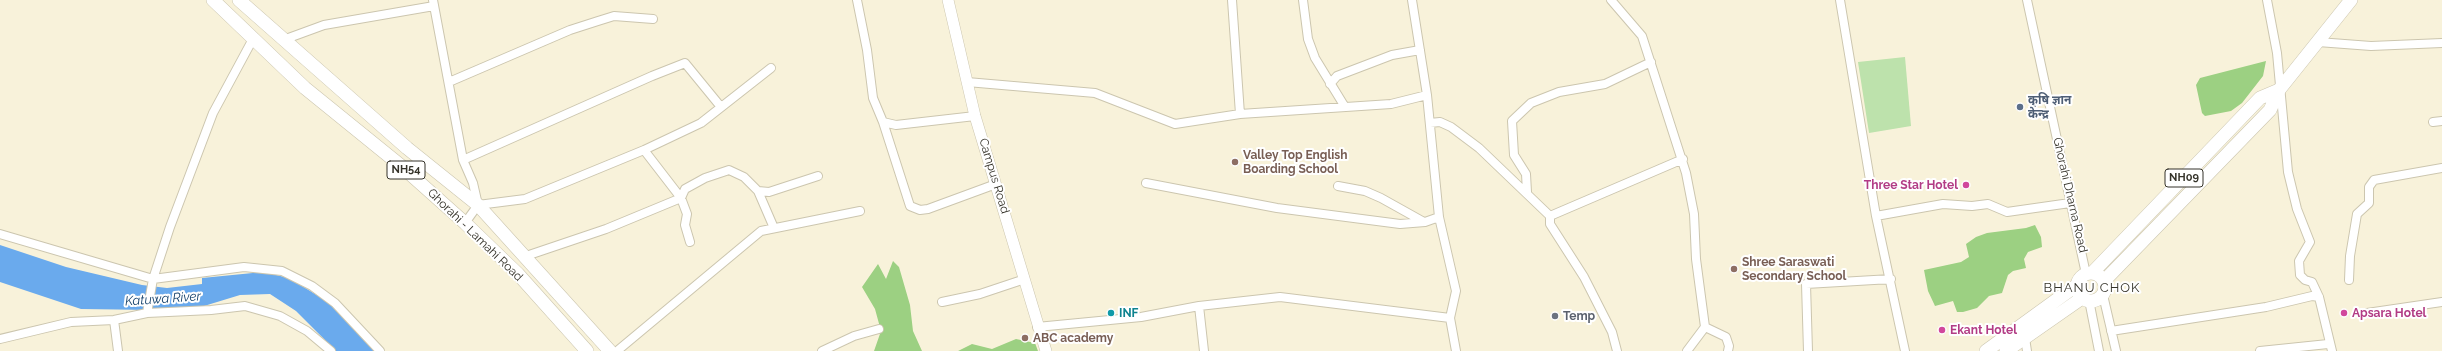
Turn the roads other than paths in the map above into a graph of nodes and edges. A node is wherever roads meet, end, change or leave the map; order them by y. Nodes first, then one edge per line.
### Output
1 (214, 0) edge
2 (239, 0) edge
3 (857, 0) edge
4 (948, 0) edge
5 (1232, 0) edge
6 (1303, 0) edge
7 (1412, 0) edge
8 (1611, 0) edge
9 (1840, 0) edge
10 (2027, 0) edge
11 (2267, 0) edge
12 (2351, 0) edge
13 (434, 3) edge
14 (653, 19) dead end
15 (254, 37) junction
16 (283, 40) junction
17 (2318, 42) junction
18 (2442, 43) edge
19 (1420, 50) junction
20 (1651, 62) junction
21 (771, 68) dead end
22 (449, 82) junction
23 (967, 82) junction
24 (1330, 84) junction
25 (2279, 90) junction
26 (1426, 95) junction
27 (721, 107) junction
28 (1346, 107) junction
29 (1240, 114) junction
30 (975, 116) junction
31 (883, 122) junction
32 (1430, 123) junction
33 (644, 150) junction
34 (1683, 159) junction
35 (463, 160) junction
36 (2442, 168) edge
37 (818, 176) dead end
38 (1146, 183) dead end
39 (996, 184) junction
40 (1338, 186) dead end
41 (758, 191) junction
42 (1527, 192) junction
43 (681, 198) junction
44 (2070, 203) junction
45 (478, 205) junction
46 (860, 211) dead end
47 (1550, 216) junction
48 (1876, 216) junction
49 (1439, 217) junction
50 (1425, 222) junction
51 (466, 223) junction
52 (774, 228) junction
53 (0, 234) edge
54 (690, 242) dead end
55 (526, 256) junction
56 (2089, 273) junction
57 (153, 279) junction
58 (1025, 279) junction
59 (1891, 280) junction
60 (2349, 280) dead end
61 (2104, 281) junction
62 (2077, 285) junction
63 (2103, 294) junction
64 (2319, 297) junction
65 (2085, 299) junction
66 (942, 302) dead end
67 (2442, 302) edge
68 (1199, 306) junction
69 (147, 313) junction
70 (2368, 313) dead end
71 (1450, 318) junction
72 (114, 320) junction
73 (1038, 327) junction
74 (1705, 327) junction
75 (879, 329) dead end
76 (2111, 331) junction
77 (2025, 338) junction
78 (0, 339) edge
79 (2330, 347) edge
80 (118, 351) edge
81 (330, 351) edge
82 (380, 351) edge
83 (587, 351) edge
84 (610, 351) edge
85 (617, 351) edge
86 (822, 351) edge
87 (1046, 351) edge
88 (1204, 351) edge
89 (1456, 351) edge
90 (1617, 351) edge
91 (1687, 351) edge
92 (1728, 351) edge
93 (1808, 351) edge
94 (1905, 351) edge
95 (1986, 351) edge
96 (2006, 351) edge
97 (2027, 351) edge
98 (2099, 351) edge
99 (2116, 351) edge
100 (2260, 351) edge

1 - 15 main road, Ghorahi - Lamahi Road / NH54
2 - 16 main road, Ghorahi - Lamahi Road / NH54
3 - 31 street
4 - 23 street, Campus Road
5 - 29 street
6 - 24 street
7 - 19 street
8 - 20 street
9 - 48 street
10 - 44 street, Ghorahi Dharna Road
11 - 25 street
12 - 17 main road, NH09
13 - 16 street
13 - 22 street
14 - 22 street
15 - 51 main road, Ghorahi - Lamahi Road / NH54
15 - 57 street
16 - 45 main road, Ghorahi - Lamahi Road / NH54
17 - 18 street
17 - 25 main road, NH09
19 - 24 street
19 - 26 street
20 - 34 street
20 - 42 street
21 - 27 street
22 - 35 street
23 - 29 street
23 - 30 street, Campus Road
24 - 28 street
25 - 56 main road, NH09
25 - 61 main road, NH09
25 - 64 street
26 - 28 street
26 - 32 street
27 - 33 street
27 - 35 street
28 - 29 street
30 - 31 street
30 - 39 street, Campus Road
31 - 39 street
32 - 42 street
32 - 49 street
33 - 43 street
33 - 45 street
34 - 47 street
34 - 74 street
35 - 45 street
36 - 60 street
37 - 41 street
38 - 50 street
39 - 58 street, Campus Road
40 - 50 street
41 - 43 street
41 - 52 street
42 - 47 street
43 - 54 street
43 - 55 street
44 - 48 street
44 - 56 street, Ghorahi Dharna Road
45 - 51 street
45 - 55 main road, Ghorahi - Lamahi Road / NH54
46 - 52 street
47 - 90 street
48 - 59 street
49 - 50 street
49 - 71 street
51 - 83 main road, Ghorahi - Lamahi Road / NH54
52 - 85 street
53 - 57 street
55 - 84 main road, Ghorahi - Lamahi Road / NH54
56 - 61 main road
56 - 62 main road, NH09
57 - 69 street
57 - 82 street
58 - 66 street
58 - 73 street, Campus Road
59 - 93 street
59 - 94 street
61 - 63 main road
62 - 65 main road
62 - 95 main road, NH09
63 - 65 main road
63 - 76 street
64 - 76 street
64 - 79 street
65 - 77 main road
65 - 98 street
67 - 70 street
68 - 71 street
68 - 73 street
68 - 88 street
69 - 72 street
69 - 81 street
71 - 89 street
72 - 78 street
72 - 80 street
73 - 87 street, Campus Road
74 - 91 street
74 - 92 street
75 - 86 street
76 - 99 street
77 - 96 main road
77 - 97 street
79 - 100 street

